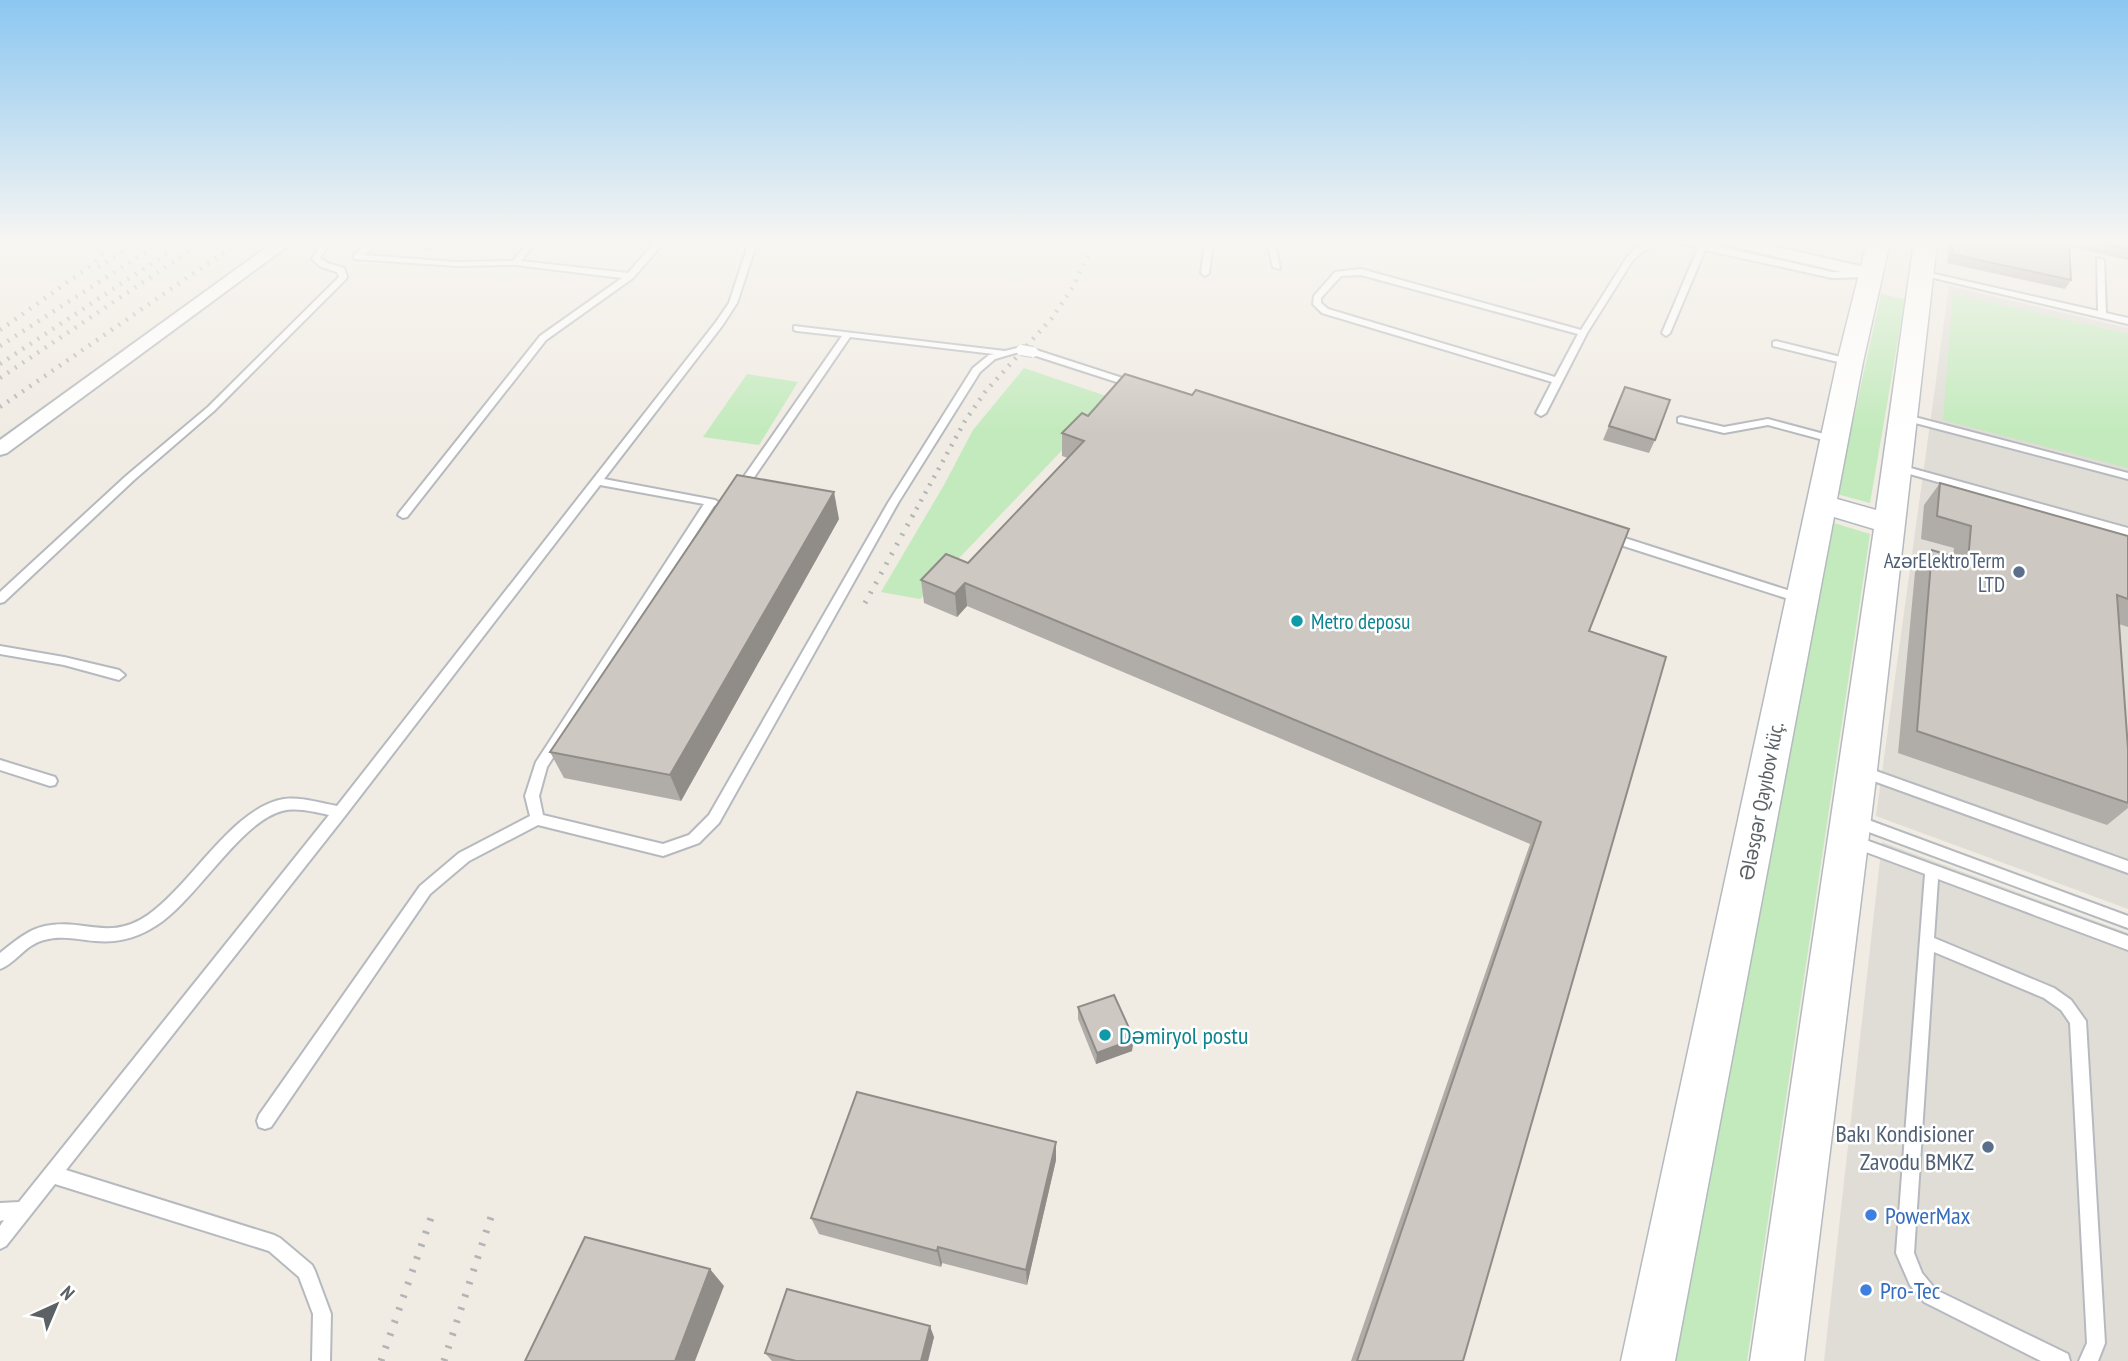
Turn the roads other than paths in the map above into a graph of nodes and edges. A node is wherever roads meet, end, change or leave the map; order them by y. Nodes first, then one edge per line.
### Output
1 (198, 306) edge
2 (314, 306) edge
3 (589, 306) edge
4 (731, 306) edge
5 (1319, 306) edge
6 (1483, 306) edge
7 (1600, 306) edge
8 (1678, 306) edge
9 (1864, 306) edge
10 (1918, 306) edge
11 (2072, 306) edge
12 (2102, 306) edge
13 (2102, 315) junction
14 (2128, 321) edge
15 (797, 328) dead end
16 (1583, 333) junction
17 (1666, 333) dead end
18 (847, 335) junction
19 (1776, 344) dead end
20 (1005, 352) junction
21 (1850, 362) junction
22 (1558, 381) junction
23 (1148, 389) edge
24 (1541, 413) dead end
25 (1903, 417) junction
26 (1681, 420) dead end
27 (1835, 440) junction
28 (0, 449) edge
29 (1896, 467) junction
30 (2128, 476) edge
31 (597, 481) junction
32 (710, 504) junction
33 (1822, 504) junction
34 (403, 515) dead end
35 (1888, 523) junction
36 (2128, 532) edge
37 (1597, 533) edge
38 (0, 599) edge
39 (1802, 599) junction
40 (0, 650) edge
41 (119, 675) dead end
42 (0, 765) edge
43 (1858, 770) junction
44 (50, 781) dead end
45 (340, 812) junction
46 (537, 819) junction
47 (1850, 830) junction
48 (2128, 867) edge
49 (1932, 869) junction
50 (2128, 922) edge
51 (1927, 942) junction
52 (2128, 943) edge
53 (0, 962) edge
54 (265, 1121) dead end
55 (51, 1174) junction
56 (22, 1211) junction
57 (0, 1212) edge
58 (0, 1240) edge
59 (321, 1361) edge
60 (1648, 1361) edge
61 (1777, 1361) edge
62 (2061, 1361) edge
63 (2088, 1361) edge

1 - 28 street
2 - 38 lane
3 - 34 lane
4 - 31 lane
5 - 22 lane
6 - 16 lane
7 - 16 lane
8 - 17 lane
9 - 21 main road, Ələsgər Qayıbov küç.
10 - 25 main road
11 - 13 lane
12 - 13 lane
13 - 14 lane
15 - 18 lane
16 - 22 lane
18 - 20 lane
18 - 32 lane
19 - 21 lane
20 - 23 lane
20 - 46 lane
21 - 27 main road, Ələsgər Qayıbov küç.
22 - 24 lane
25 - 29 main road
25 - 30 lane
26 - 27 lane
27 - 33 main road, Ələsgər Qayıbov küç.
29 - 35 main road
29 - 36 lane
31 - 32 lane
31 - 45 lane
32 - 46 lane
33 - 35 main road
33 - 39 main road, Ələsgər Qayıbov küç.
35 - 43 main road
37 - 39 lane
39 - 60 main road, Ələsgər Qayıbov küç.
40 - 41 lane
42 - 44 lane
43 - 47 main road
43 - 48 lane
45 - 53 lane
45 - 55 lane
46 - 54 lane
47 - 49 lane
47 - 50 lane
47 - 61 main road
49 - 51 lane
49 - 52 lane
51 - 62 lane
51 - 63 lane
55 - 56 lane
55 - 59 lane
56 - 57 lane
56 - 58 lane

